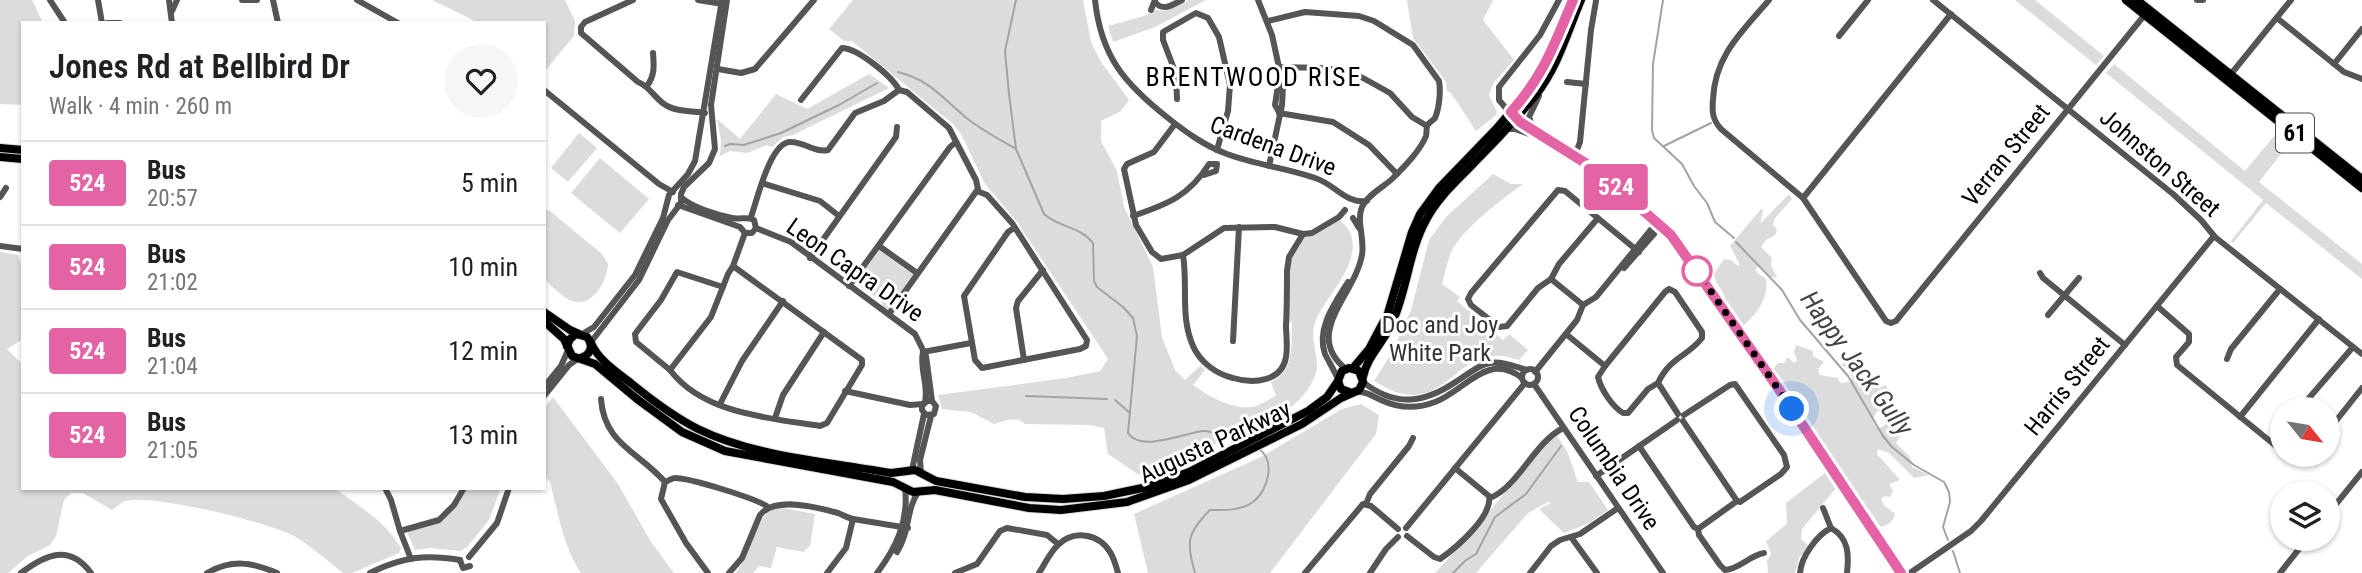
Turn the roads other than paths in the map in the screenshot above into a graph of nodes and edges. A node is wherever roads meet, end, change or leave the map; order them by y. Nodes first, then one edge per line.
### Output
1 (50, 0) edge
2 (98, 0) edge
3 (173, 0) edge
4 (242, 0) edge
5 (248, 0) edge
6 (257, 0) edge
7 (270, 0) edge
8 (357, 0) edge
9 (632, 0) edge
10 (698, 0) edge
11 (814, 0) edge
12 (1095, 0) edge
13 (1182, 0) edge
14 (1258, 0) edge
15 (1559, 0) edge
16 (1573, 0) edge
17 (1581, 0) edge
18 (1769, 0) edge
19 (1868, 0) edge
20 (1933, 0) edge
21 (2126, 0) edge
22 (2137, 0) edge
23 (2197, 0) edge
24 (2203, 0) edge
25 (2291, 0) edge
26 (1155, 1) edge
27 (1596, 1) edge
28 (724, 2) edge
29 (1151, 10) dead end
30 (1586, 10) dead end
31 (1595, 10) junction
32 (2147, 13) junction
33 (1951, 15) junction
34 (2277, 18) junction
35 (64, 21) edge
36 (103, 21) edge
37 (172, 21) edge
38 (277, 21) edge
39 (394, 21) edge
40 (1268, 21) junction
41 (2362, 29) edge
42 (1839, 36) dead end
43 (653, 53) dead end
44 (2334, 64) junction
45 (1278, 67) junction
46 (718, 69) junction
47 (2231, 75) junction
48 (1547, 79) junction
49 (2362, 79) edge
50 (1567, 82) dead end
51 (1586, 84) junction
52 (647, 86) junction
53 (898, 90) junction
54 (546, 92) edge
55 (1177, 99) dead end
56 (801, 100) dead end
57 (2069, 109) junction
58 (707, 112) junction
59 (1279, 112) junction
60 (1515, 116) junction
61 (1175, 124) junction
62 (1532, 125) junction
63 (1427, 126) junction
64 (897, 127) dead end
65 (1506, 129) junction
66 (1546, 140) junction
67 (956, 142) junction
68 (0, 148) edge
69 (21, 150) edge
70 (1217, 150) junction
71 (1574, 154) junction
72 (0, 157) edge
73 (21, 159) edge
74 (1269, 166) junction
75 (1397, 174) junction
76 (1204, 175) dead end
77 (2362, 179) edge
78 (762, 183) junction
79 (659, 184) junction
80 (6, 188) dead end
81 (2362, 188) edge
82 (977, 191) junction
83 (678, 194) junction
84 (0, 197) edge
85 (1803, 198) junction
86 (668, 201) junction
87 (678, 206) junction
88 (1353, 209) junction
89 (839, 216) junction
90 (1133, 216) junction
91 (751, 218) junction
92 (1598, 218) junction
93 (741, 223) junction
94 (1660, 223) junction
95 (1239, 227) junction
96 (756, 228) junction
97 (1014, 228) junction
98 (745, 233) junction
99 (1655, 233) junction
100 (1303, 234) junction
101 (1671, 235) junction
102 (2214, 236) junction
103 (0, 246) edge
104 (879, 246) junction
105 (21, 249) edge
106 (1637, 250) junction
107 (1183, 255) junction
108 (810, 258) junction
109 (733, 266) junction
110 (1043, 270) junction
111 (2040, 272) dead end
112 (917, 274) junction
113 (2079, 278) dead end
114 (1551, 279) junction
115 (723, 286) junction
116 (849, 286) junction
117 (2280, 289) junction
118 (2064, 296) junction
119 (783, 302) junction
120 (1583, 305) junction
121 (2157, 306) junction
122 (546, 313) edge
123 (889, 314) junction
124 (2048, 315) dead end
125 (2319, 320) junction
126 (546, 323) edge
127 (824, 332) junction
128 (581, 334) junction
129 (1566, 334) junction
130 (1233, 341) dead end
131 (591, 342) junction
132 (971, 343) junction
133 (2125, 345) junction
134 (2353, 347) junction
135 (568, 349) junction
136 (923, 352) junction
137 (2362, 354) edge
138 (579, 358) junction
139 (2227, 359) dead end
140 (1024, 360) junction
141 (1605, 366) junction
142 (1349, 368) junction
143 (670, 370) junction
144 (1531, 371) junction
145 (1363, 379) junction
146 (1338, 380) junction
147 (1523, 381) junction
148 (1658, 383) junction
149 (1534, 384) junction
150 (546, 385) edge
151 (2362, 388) edge
152 (845, 391) junction
153 (1354, 392) junction
154 (546, 394) edge
155 (2310, 397) edge
156 (601, 399) dead end
157 (720, 404) junction
158 (926, 408) junction
159 (2340, 416) edge
160 (1681, 417) junction
161 (2240, 417) junction
162 (775, 418) junction
163 (1563, 428) junction
164 (1269, 436) junction
165 (1413, 438) dead end
166 (2270, 441) edge
167 (1639, 446) junction
168 (1219, 460) junction
169 (1455, 468) junction
170 (910, 471) junction
171 (2362, 472) edge
172 (922, 474) junction
173 (1596, 476) junction
174 (664, 482) junction
175 (905, 488) junction
176 (386, 490) edge
177 (463, 490) edge
178 (508, 490) edge
179 (920, 491) junction
180 (1490, 498) junction
181 (2340, 499) edge
182 (1737, 501) junction
183 (1366, 504) junction
184 (768, 507) junction
185 (1618, 508) junction
186 (1823, 508) dead end
187 (853, 519) junction
188 (905, 527) junction
189 (1831, 528) junction
190 (1698, 529) junction
191 (400, 531) junction
192 (1407, 532) junction
193 (1398, 533) junction
194 (1571, 537) junction
195 (1058, 544) junction
196 (1940, 550) junction
197 (2297, 551) edge
198 (1764, 552) dead end
199 (469, 557) junction
200 (411, 559) junction
201 (460, 560) junction
202 (473, 569) edge
203 (21, 573) edge
204 (91, 573) edge
205 (207, 573) edge
206 (277, 573) edge
207 (370, 573) edge
208 (708, 573) edge
209 (729, 573) edge
210 (827, 573) edge
211 (877, 573) edge
212 (956, 573) edge
213 (1039, 573) edge
214 (1118, 573) edge
215 (1305, 573) edge
216 (1370, 573) edge
217 (1530, 573) edge
218 (1597, 573) edge
219 (1662, 573) edge
220 (1800, 573) edge
221 (1847, 573) edge
222 (1902, 573) edge
223 (1910, 573) edge
224 (2280, 573) edge

1 - 35 street
2 - 36 street
3 - 37 street
4 - 5 street
5 - 6 street
7 - 38 street
8 - 39 street
9 - 52 street
10 - 28 street
11 - 46 street
12 - 61 street, Cardena Drive
13 - 26 street
14 - 40 street
15 - 60 street
16 - 60 main road
17 - 48 main road
18 - 85 street
19 - 42 street
20 - 33 street, Johnston Street
21 - 32 main road, 61
22 - 32 main road, 61
23 - 24 street
25 - 34 street
26 - 29 street
27 - 31 street
28 - 46 street
28 - 58 street
30 - 31 street
31 - 51 street
32 - 47 main road, 61
32 - 57 street, Verran Street
32 - 81 main road, 61
33 - 57 street, Johnston Street
33 - 85 street
34 - 44 street
34 - 47 street
40 - 45 street
40 - 63 street
41 - 44 street
43 - 52 street
44 - 49 street
45 - 59 street
45 - 63 street
46 - 58 street
47 - 77 main road, 61
48 - 60 main road
48 - 62 street
50 - 51 street
51 - 71 street
52 - 58 street
53 - 56 street
53 - 67 street
53 - 78 street
54 - 79 street
55 - 70 street
57 - 85 street, Verran Street
57 - 102 street, Johnston Street
58 - 83 street
58 - 83 street
59 - 74 street
59 - 75 street
60 - 62 street
60 - 65 main road
60 - 66 street
60 - 142 main road
61 - 70 street, Cardena Drive
61 - 90 street
62 - 71 street
63 - 75 street
64 - 89 street
65 - 66 street
65 - 145 main road
66 - 71 street
67 - 82 street
67 - 104 street
68 - 69 main road
70 - 74 street, Cardena Drive
71 - 94 street
72 - 73 main road
74 - 88 street, Cardena Drive
75 - 88 street
76 - 90 street
78 - 89 street
78 - 91 street
79 - 83 street
79 - 86 street
80 - 84 street
82 - 97 street
82 - 112 street
83 - 86 street
83 - 87 street
83 - 93 street
86 - 87 street
86 - 128 street
87 - 93 street
87 - 131 street
88 - 100 street
88 - 142 street, Cardena Drive
88 - 146 street, Cardena Drive
89 - 108 street
90 - 107 street
91 - 93 street
91 - 96 street
92 - 106 street
92 - 114 street
92 - 114 street
93 - 98 street
94 - 99 street
94 - 101 street
94 - 106 street
95 - 100 street
95 - 107 street
95 - 130 street
96 - 98 street
96 - 108 street, Leon Capra Drive
97 - 110 street
97 - 132 street
98 - 109 street
99 - 101 street
99 - 106 street
100 - 107 street
101 - 222 street
102 - 117 street, Johnston Street
102 - 121 street, Harris Street
103 - 105 street
104 - 112 street
104 - 116 street
106 - 120 street
108 - 116 street, Leon Capra Drive
109 - 115 street
109 - 119 street
110 - 140 street
110 - 140 street
111 - 118 street
112 - 123 street
113 - 118 street
114 - 120 street
115 - 143 street
115 - 143 street
116 - 123 street, Leon Capra Drive
117 - 125 street, Johnston Street
117 - 139 street
118 - 124 street
118 - 133 street
119 - 127 street
119 - 157 street
120 - 129 street
121 - 133 street, Harris Street
121 - 161 street
122 - 128 main road
123 - 136 street, Leon Capra Drive
125 - 134 street, Johnston Street
125 - 161 street
126 - 135 main road
127 - 152 street
127 - 162 street
128 - 131 main road
128 - 135 main road
129 - 141 street
129 - 144 street
131 - 138 main road
131 - 170 main road
132 - 136 street
132 - 140 street
133 - 196 street, Harris Street
134 - 137 street, Johnston Street
134 - 155 street
135 - 138 main road
135 - 150 street
136 - 158 street, Leon Capra Drive
138 - 154 street
138 - 175 main road
141 - 148 street
141 - 148 street
142 - 145 main road
142 - 146 main road
143 - 157 street
144 - 145 street
144 - 147 street
144 - 149 street
145 - 153 main road
146 - 153 main road
146 - 164 main road, Augusta Parkway
147 - 149 street
147 - 153 street
147 - 169 street
148 - 160 street
149 - 163 street, Columbia Drive
151 - 159 street
152 - 158 street
152 - 162 street
153 - 164 main road, Augusta Parkway
156 - 174 street
157 - 162 street
158 - 170 street, Leon Capra Drive
158 - 172 street, Leon Capra Drive
160 - 167 street
160 - 182 street
160 - 182 street
161 - 166 street
163 - 173 street, Columbia Drive
163 - 180 street
164 - 168 main road, Augusta Parkway
165 - 183 street
167 - 173 street
167 - 190 street
168 - 172 main road, Augusta Parkway
168 - 179 main road, Augusta Parkway
169 - 180 street
169 - 192 street
170 - 172 main road
170 - 175 main road
171 - 181 street
172 - 179 main road
173 - 185 street, Columbia Drive
174 - 184 street
174 - 208 street
175 - 179 main road
175 - 188 street
176 - 191 street
177 - 191 street
178 - 199 street
179 - 188 street
180 - 192 street
182 - 190 street
183 - 193 street
183 - 215 street
184 - 187 street
184 - 209 street
185 - 194 street
185 - 219 street, Columbia Drive
186 - 189 street
187 - 188 street
187 - 210 street
188 - 211 street
189 - 220 street
189 - 221 street
190 - 198 street
191 - 200 street
192 - 193 street
193 - 216 street
194 - 217 street
194 - 218 street
195 - 212 street
195 - 213 street
195 - 214 street
196 - 222 street, Harris Street
196 - 223 street, Harris Street
197 - 224 street
199 - 201 street
199 - 202 street
200 - 201 street
200 - 207 street
201 - 202 street
203 - 204 street
205 - 206 street

